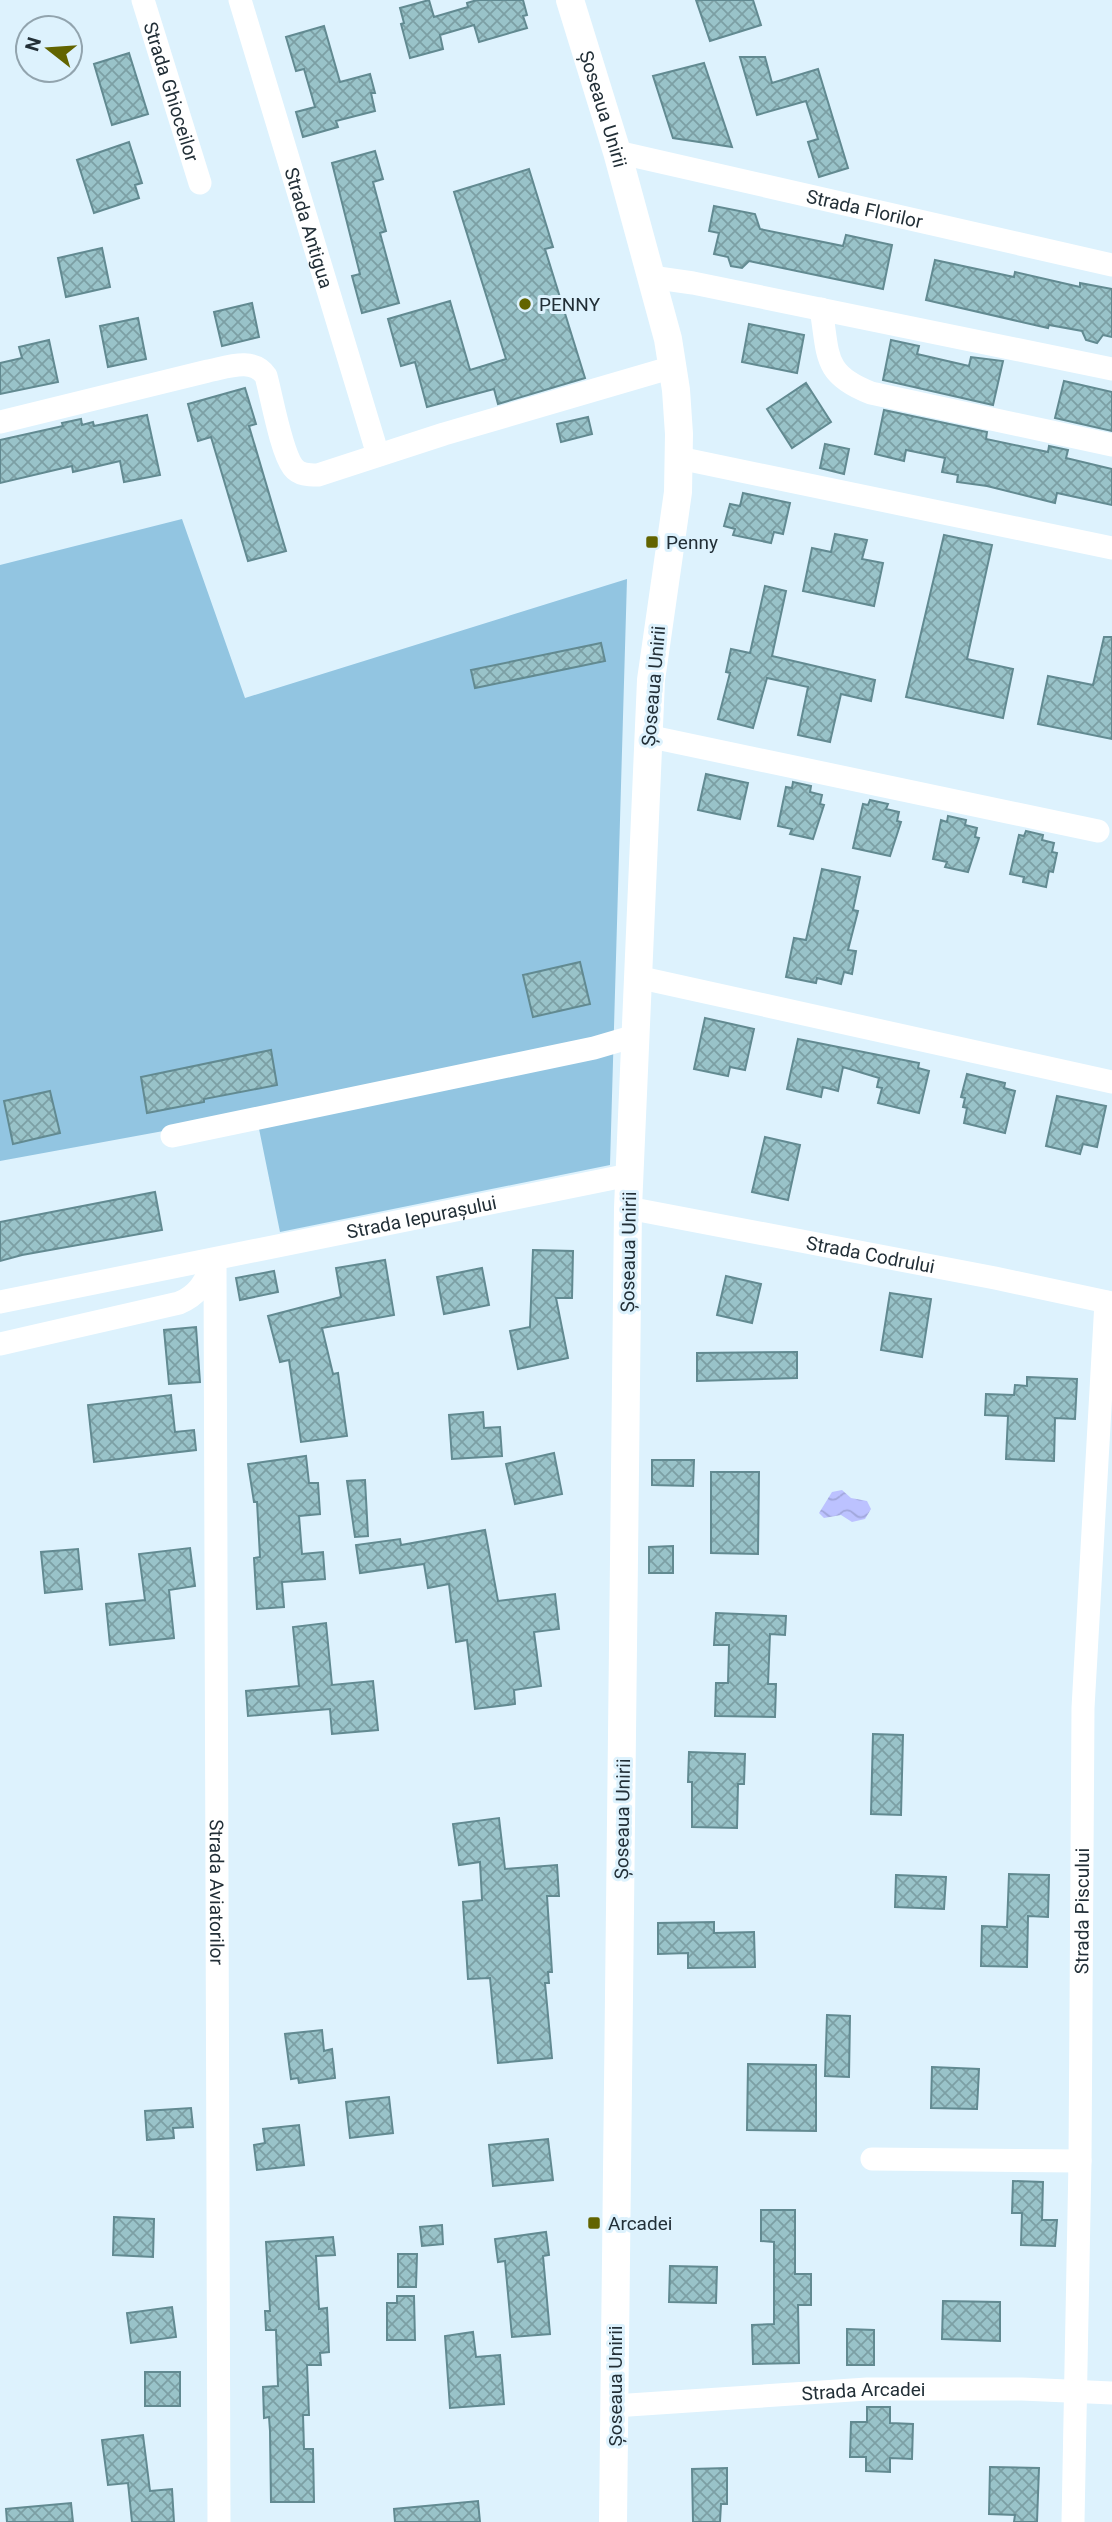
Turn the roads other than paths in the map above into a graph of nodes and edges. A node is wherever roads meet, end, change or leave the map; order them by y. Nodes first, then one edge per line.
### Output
1 (144, 0) edge
2 (240, 0) edge
3 (570, 0) edge
4 (617, 152) junction
5 (200, 183) dead end
6 (1112, 265) edge
7 (651, 277) junction
8 (821, 309) junction
9 (673, 367) junction
10 (1112, 369) edge
11 (0, 422) edge
12 (1112, 445) edge
13 (379, 455) junction
14 (679, 458) junction
15 (1112, 548) edge
16 (647, 736) junction
17 (1098, 831) dead end
18 (637, 978) junction
19 (635, 1036) junction
20 (1112, 1082) edge
21 (172, 1136) dead end
22 (629, 1175) junction
23 (628, 1208) junction
24 (215, 1260) junction
25 (0, 1302) edge
26 (1109, 1303) edge
27 (0, 1345) edge
28 (872, 2159) dead end
29 (1080, 2161) junction
30 (1075, 2392) junction
31 (1112, 2393) edge
32 (614, 2406) junction
33 (219, 2522) edge
34 (614, 2522) edge
35 (1073, 2522) edge

1 - 5 street, Strada Ghioceilor
2 - 13 street, Strada Antigua
3 - 4 main road, Șoseaua Unirii
4 - 6 street, Strada Florilor
4 - 7 main road, Șoseaua Unirii
7 - 8 street
7 - 9 main road, Șoseaua Unirii
8 - 10 street
8 - 12 street
9 - 13 street
9 - 14 main road, Șoseaua Unirii
11 - 13 street
14 - 15 street
14 - 16 main road, Șoseaua Unirii
16 - 17 street
16 - 18 main road, Șoseaua Unirii
18 - 19 main road, Șoseaua Unirii
18 - 20 street
19 - 21 street
19 - 22 main road, Șoseaua Unirii
22 - 23 main road, Șoseaua Unirii
22 - 24 street, Strada Iepurașului
23 - 26 street, Strada Codrului
23 - 32 main road, Șoseaua Unirii
24 - 25 street, Strada Iepurașului
24 - 27 street
24 - 33 street, Strada Aviatorilor
26 - 29 street, Strada Piscului
28 - 29 street
29 - 30 street, Strada Piscului
30 - 31 street, Strada Arcadei
30 - 32 street, Strada Arcadei
30 - 35 street, Strada Piscului
32 - 34 main road, Șoseaua Unirii

